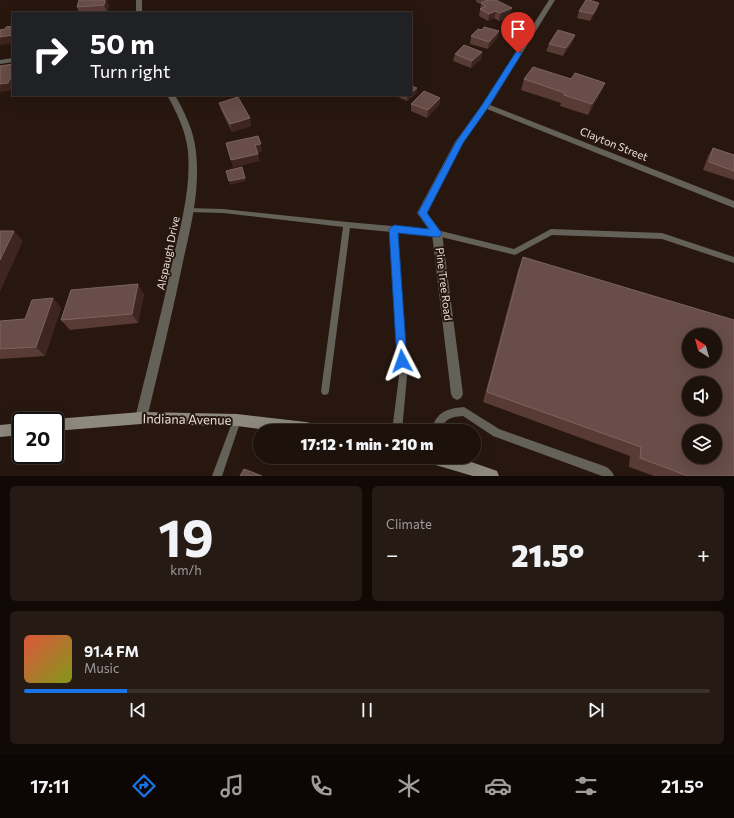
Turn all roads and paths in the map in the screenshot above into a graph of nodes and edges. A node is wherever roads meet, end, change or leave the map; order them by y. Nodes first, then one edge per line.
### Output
1 (139, 0) edge
2 (552, 0) edge
3 (139, 12) edge
4 (12, 60) edge
5 (0, 62) edge
6 (172, 96) edge
7 (485, 106) junction
8 (734, 205) edge
9 (189, 210) junction
10 (347, 225) junction
11 (394, 229) junction
12 (437, 233) junction
13 (734, 260) edge
14 (325, 391) dead end
15 (457, 394) dead end
16 (141, 418) junction
17 (237, 420) junction
18 (272, 424) edge
19 (398, 424) edge
20 (438, 424) edge
21 (64, 425) edge
22 (12, 430) edge
23 (0, 431) edge
24 (447, 464) edge
25 (460, 470) edge
26 (217, 476) edge
27 (492, 476) edge
28 (609, 476) edge

1 - 3 street
2 - 7 street, Pine Tree Road
4 - 5 street
6 - 9 street, Alspaugh Drive
7 - 8 street, Clayton Street
7 - 12 street, Pine Tree Road
9 - 10 lane
9 - 16 street, Alspaugh Drive
10 - 11 lane
10 - 14 lane
11 - 12 lane
11 - 19 lane
12 - 13 lane
12 - 15 street, Pine Tree Road
16 - 17 main road, Indiana Avenue
16 - 21 main road, Indiana Avenue
17 - 18 main road, Indiana Avenue
17 - 26 lane
20 - 28 lane
22 - 23 main road
24 - 25 main road
25 - 27 main road

